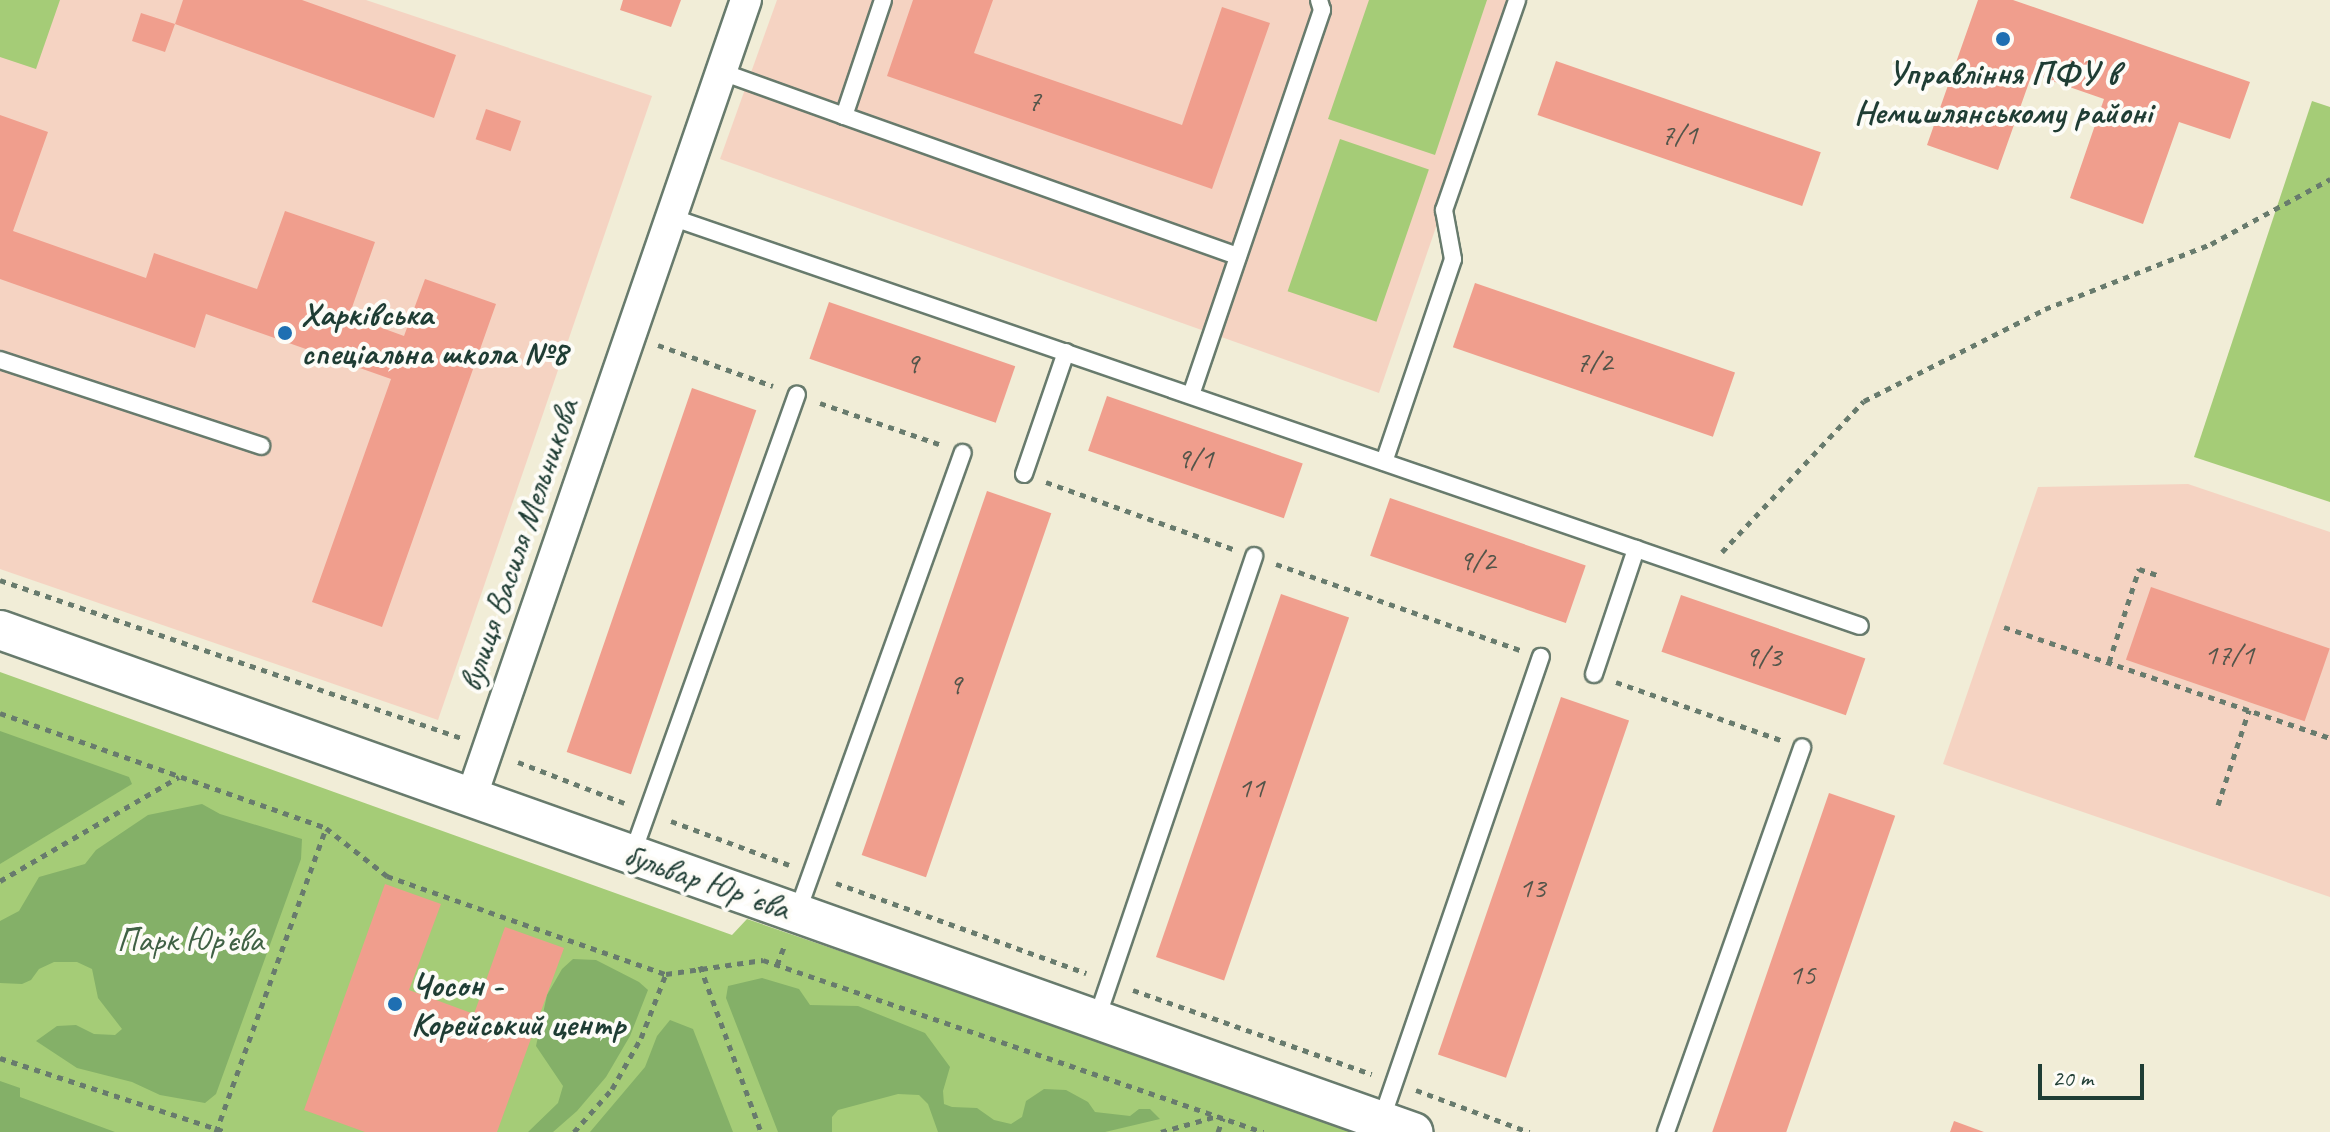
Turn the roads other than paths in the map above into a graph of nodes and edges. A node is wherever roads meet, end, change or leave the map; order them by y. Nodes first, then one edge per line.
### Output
1 (746, 0) edge
2 (883, 0) edge
3 (1319, 0) edge
4 (1517, 0) edge
5 (722, 72) junction
6 (844, 116) junction
7 (671, 217) junction
8 (1238, 256) junction
9 (1066, 352) junction
10 (0, 360) edge
11 (797, 395) road end
12 (1191, 395) junction
13 (261, 446) dead end
14 (963, 453) road end
15 (1384, 462) junction
16 (1024, 474) road end
17 (1636, 549) junction
18 (1254, 556) road end
19 (1860, 626) dead end
20 (0, 630) edge
21 (1541, 657) road end
22 (1594, 674) road end
23 (1802, 747) road end
24 (471, 798) junction
25 (632, 855) junction
26 (797, 913) junction
27 (1097, 1018) junction
28 (1397, 1126) edge
29 (1666, 1132) edge

1 - 5 street, вулиця Василя Мельникова
2 - 6 lane
3 - 8 lane
4 - 15 lane
5 - 6 lane
5 - 7 street, вулиця Василя Мельникова
6 - 8 lane
7 - 9 lane
7 - 24 street, вулиця Василя Мельникова
8 - 12 lane
9 - 12 lane
9 - 16 lane
10 - 13 lane
11 - 25 lane
12 - 15 lane
14 - 26 lane
15 - 17 lane
17 - 19 lane
17 - 22 lane
18 - 27 lane
20 - 24 street, бульвар Юрʼєва
21 - 28 lane
23 - 29 lane
24 - 25 street, бульвар Юрʼєва
25 - 26 street, бульвар Юрʼєва
26 - 27 street, бульвар Юрʼєва
27 - 28 street, бульвар Юрʼєва

